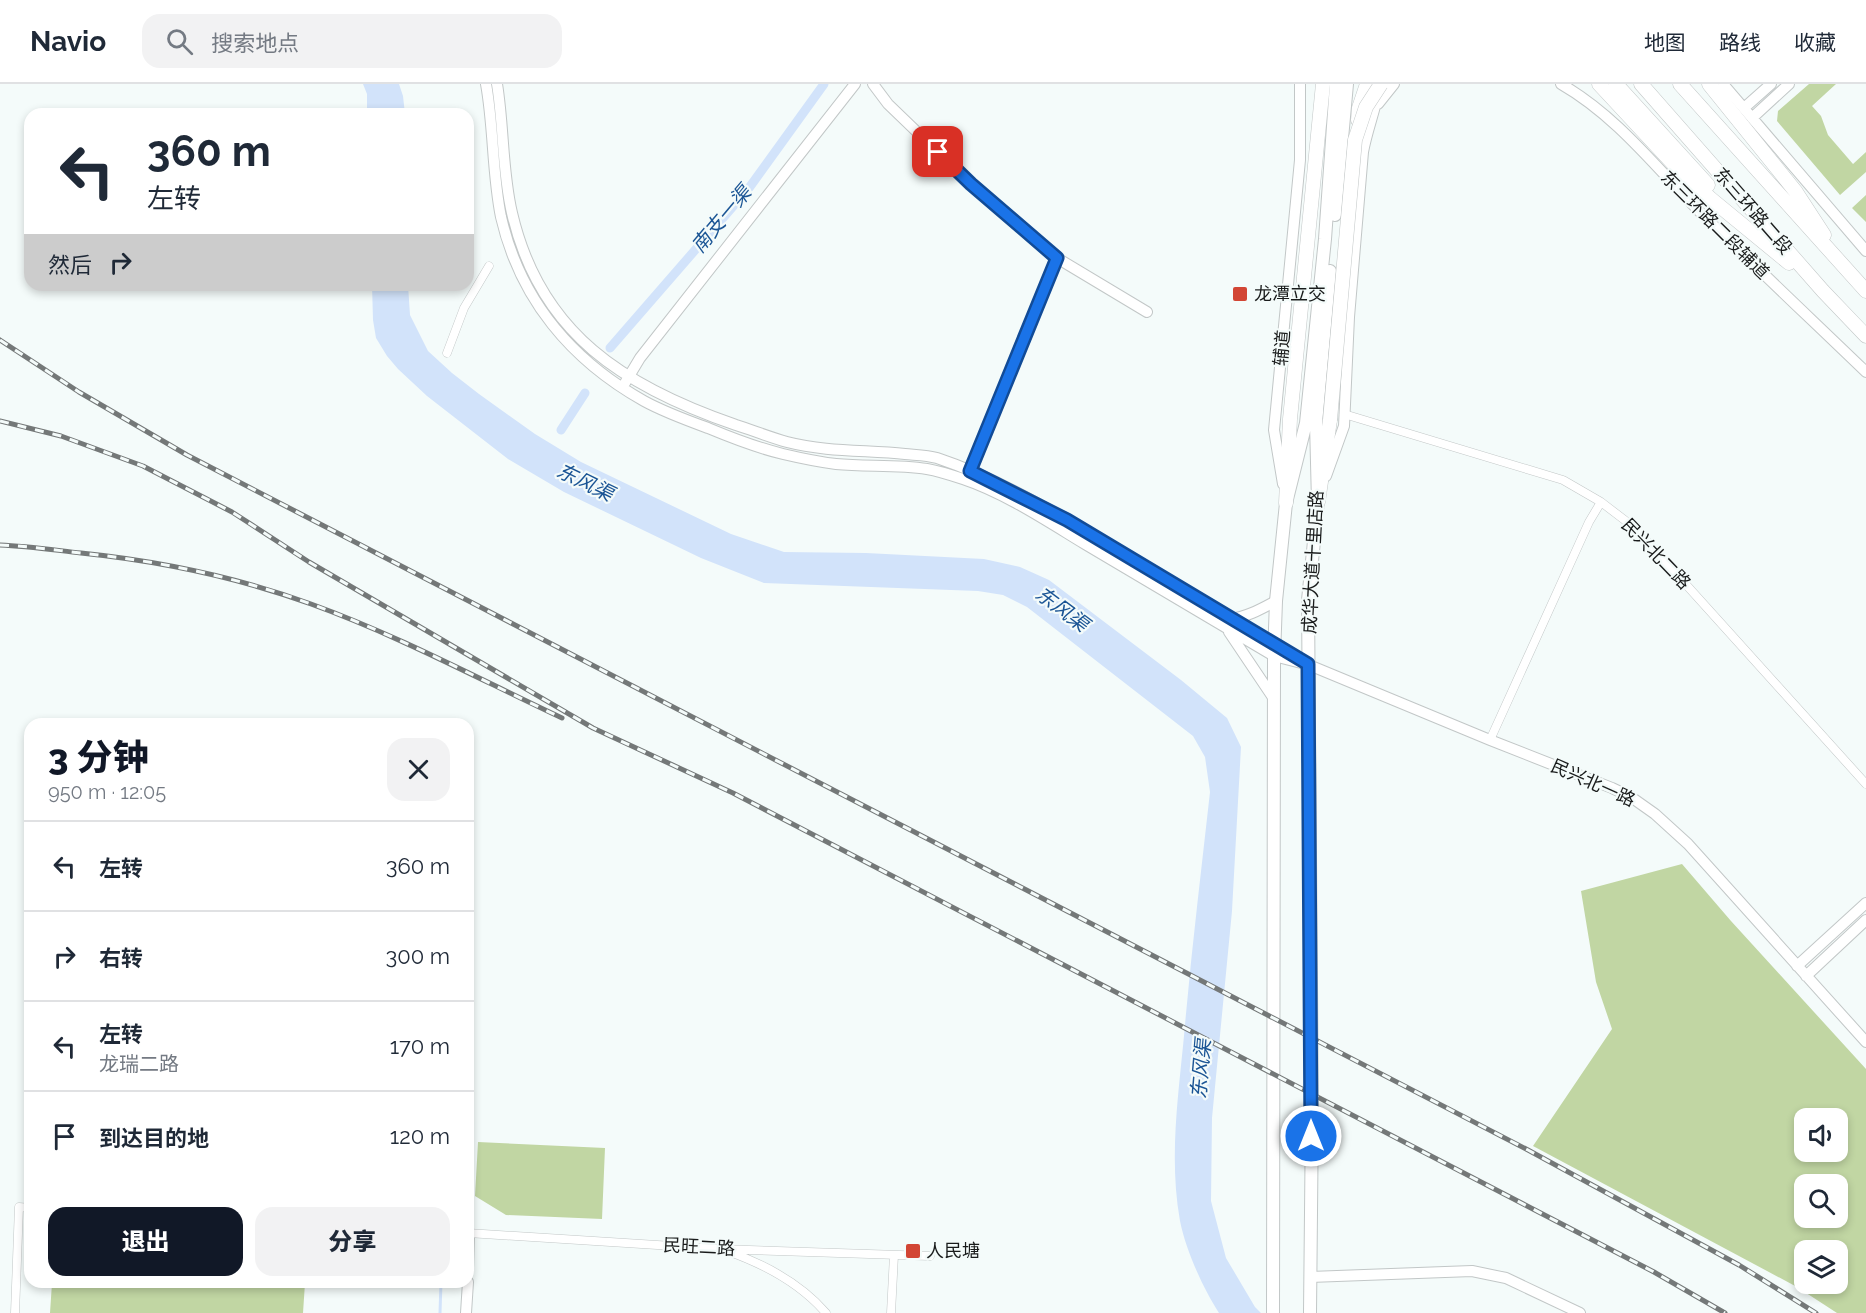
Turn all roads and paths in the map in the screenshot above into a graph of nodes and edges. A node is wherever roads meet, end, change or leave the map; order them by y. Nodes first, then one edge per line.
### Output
1 (486, 84) edge
2 (497, 84) edge
3 (855, 84) edge
4 (873, 84) edge
5 (1300, 84) edge
6 (1315, 84) edge
7 (1323, 84) edge
8 (1336, 84) edge
9 (1347, 84) edge
10 (1367, 84) edge
11 (1380, 84) edge
12 (1394, 84) edge
13 (1561, 84) edge
14 (1599, 84) edge
15 (1616, 84) edge
16 (1641, 84) edge
17 (1680, 84) edge
18 (1709, 84) edge
19 (1723, 84) edge
20 (1771, 84) edge
21 (1790, 84) edge
22 (1376, 106) junction
23 (1740, 112) junction
24 (1319, 117) junction
25 (1752, 118) junction
26 (1356, 140) junction
27 (1682, 165) junction
28 (1866, 251) edge
29 (1057, 258) junction
30 (1844, 265) junction
31 (489, 266) dead end
32 (1823, 291) junction
33 (1866, 291) edge
34 (1147, 312) dead end
35 (1866, 336) edge
36 (447, 353) dead end
37 (1866, 372) edge
38 (628, 377) junction
39 (621, 388) junction
40 (1344, 414) junction
41 (1317, 422) junction
42 (968, 475) junction
43 (1318, 502) junction
44 (1601, 502) junction
45 (1286, 503) junction
46 (1276, 601) junction
47 (1228, 623) junction
48 (1274, 642) junction
49 (1274, 656) junction
50 (1308, 664) junction
51 (1274, 699) junction
52 (1490, 740) junction
53 (1866, 784) edge
54 (1866, 903) edge
55 (1866, 921) edge
56 (1797, 966) junction
57 (1806, 976) junction
58 (1866, 1042) edge
59 (24, 1207) edge
60 (474, 1233) edge
61 (720, 1249) junction
62 (894, 1255) junction
63 (930, 1256) dead end
64 (1310, 1277) junction
65 (468, 1288) edge
66 (15, 1313) edge
67 (466, 1313) edge
68 (826, 1313) edge
69 (891, 1313) edge
70 (1273, 1313) edge
71 (1310, 1313) edge
72 (1580, 1313) edge

1 - 39 street
2 - 38 street
3 - 38 street
4 - 29 street
5 - 45 street, 辅道
6 - 24 highway
7 - 24 highway
8 - 41 main road
9 - 41 main road
10 - 26 highway, bridge
11 - 22 street
11 - 26 highway, bridge
12 - 22 street
13 - 37 street, 东三环路二段辅道
14 - 27 highway
15 - 27 highway
16 - 32 highway, 东三环路二段
17 - 30 highway, 东三环路二段
18 - 23 highway
19 - 23 street
20 - 23 street
21 - 25 street
22 - 40 street
23 - 25 street
23 - 30 highway
24 - 45 highway
25 - 28 street
26 - 41 highway, bridge
27 - 32 highway
29 - 34 street
29 - 42 street
30 - 33 highway, 东三环路二段
31 - 36 street
32 - 35 highway, 东三环路二段
38 - 39 street
38 - 42 street
39 - 42 street
40 - 43 street
40 - 44 street, 民兴北二路
41 - 43 highway
41 - 45 main road, 成华大道十里店路
42 - 47 street
43 - 50 main road, 成华大道十里店路
44 - 52 street
44 - 53 street, 民兴北二路
45 - 46 main road, 成华大道十里店路
46 - 47 street
46 - 48 main road, 成华大道十里店路
47 - 48 street
47 - 49 street
47 - 51 street
48 - 49 main road, 成华大道十里店路
48 - 50 street
49 - 50 street
49 - 51 main road, 成华大道十里店路
50 - 52 street, 民兴北一路
50 - 64 main road, 成华大道十里店路
51 - 70 main road, 成华大道十里店路
52 - 56 street, 民兴北一路
54 - 56 street
55 - 57 street
56 - 57 street, 民兴北一路
57 - 58 street, 民兴北一路
59 - 66 street
60 - 61 street, 民旺二路
61 - 62 street, 民旺二路
61 - 68 street
62 - 63 street, 民旺二路
62 - 69 street
64 - 71 main road, 成华大道十里店路
64 - 72 street
65 - 67 street

